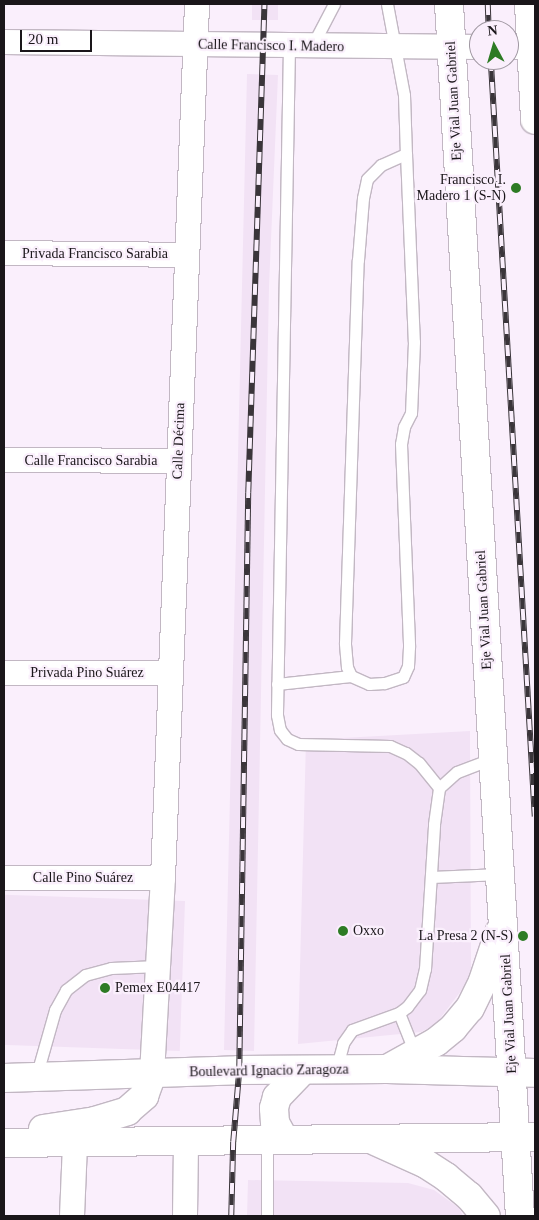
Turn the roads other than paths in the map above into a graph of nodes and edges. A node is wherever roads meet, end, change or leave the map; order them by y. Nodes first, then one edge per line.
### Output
1 (197, 4) edge
2 (334, 4) edge
3 (387, 4) edge
4 (449, 4) edge
5 (529, 4) edge
6 (4, 42) edge
7 (194, 45) junction
8 (289, 46) junction
9 (312, 46) junction
10 (393, 47) junction
11 (469, 47) edge
12 (525, 47) edge
13 (451, 48) junction
14 (535, 120) edge
15 (406, 154) junction
16 (4, 253) edge
17 (186, 254) junction
18 (4, 460) edge
19 (179, 461) junction
20 (4, 673) edge
21 (171, 673) junction
22 (352, 676) junction
23 (277, 684) junction
24 (493, 758) junction
25 (440, 788) junction
26 (500, 874) junction
27 (431, 877) junction
28 (4, 878) edge
29 (163, 878) junction
30 (503, 920) junction
31 (158, 966) junction
32 (399, 1013) junction
33 (416, 1055) junction
34 (388, 1069) junction
35 (336, 1070) junction
36 (302, 1071) junction
37 (523, 1072) edge
38 (152, 1074) junction
39 (36, 1077) junction
40 (4, 1078) edge
41 (367, 1137) junction
42 (526, 1137) edge
43 (276, 1140) junction
44 (4, 1142) edge
45 (186, 1142) junction
46 (75, 1143) junction
47 (72, 1216) edge
48 (185, 1216) edge
49 (266, 1216) edge
50 (486, 1216) edge
51 (520, 1216) edge

1 - 7 street, Calle Décima
2 - 9 lane
3 - 10 lane
4 - 13 main road, Eje Vial Juan Gabriel
5 - 12 main road
6 - 7 street, Calle Francisco I. Madero
7 - 8 street, Calle Francisco I. Madero
7 - 17 street, Calle Décima
8 - 9 street, Calle Francisco I. Madero
8 - 23 lane
9 - 10 street, Calle Francisco I. Madero
10 - 13 street, Calle Francisco I. Madero
10 - 15 lane
11 - 13 street, Calle Francisco I. Madero
12 - 14 main road
13 - 24 main road, Eje Vial Juan Gabriel
15 - 22 lane
15 - 22 lane
16 - 17 street, Privada Francisco Sarabia
17 - 19 street, Calle Décima
18 - 19 street, Calle Francisco Sarabia
19 - 21 street, Calle Décima
20 - 21 street, Privada Pino Suárez
21 - 29 street, Calle Décima
22 - 23 lane
23 - 25 lane
24 - 25 lane
24 - 26 main road, Eje Vial Juan Gabriel
25 - 27 lane
26 - 27 lane
26 - 30 main road, Eje Vial Juan Gabriel
27 - 32 lane
28 - 29 street, Calle Pino Suárez
29 - 31 street, Calle Décima
30 - 33 main road
30 - 37 main road, Eje Vial Juan Gabriel
31 - 38 street, Calle Décima
31 - 39 lane
32 - 33 lane
32 - 35 lane
33 - 34 main road
34 - 35 main road, Boulevard Ignacio Zaragoza
34 - 37 main road, Boulevard Ignacio Zaragoza
35 - 36 main road, Boulevard Ignacio Zaragoza
36 - 38 main road, Boulevard Ignacio Zaragoza
36 - 43 main road
37 - 42 main road, Eje Vial Juan Gabriel
38 - 39 main road, Boulevard Ignacio Zaragoza
38 - 44 main road
39 - 40 main road, Boulevard Ignacio Zaragoza
41 - 42 main road
41 - 43 main road
41 - 50 main road
42 - 51 main road, Eje Vial Juan Gabriel
43 - 45 main road
43 - 49 lane
44 - 46 main road
45 - 46 main road
45 - 48 street
46 - 47 street

